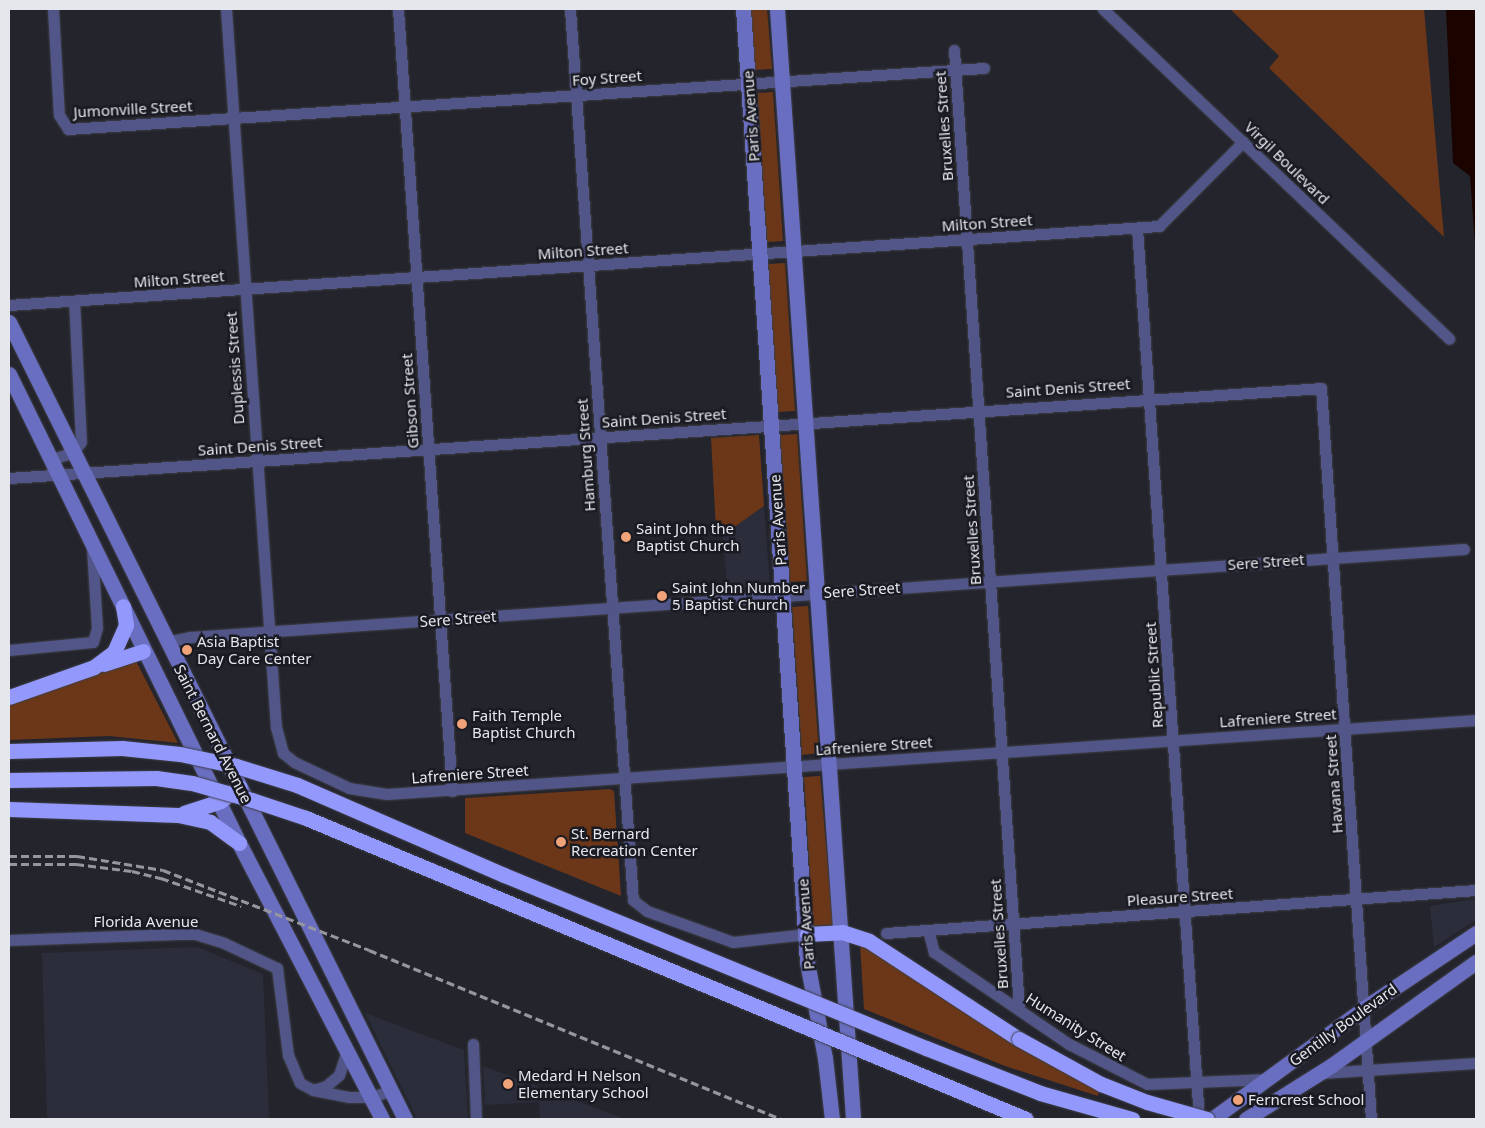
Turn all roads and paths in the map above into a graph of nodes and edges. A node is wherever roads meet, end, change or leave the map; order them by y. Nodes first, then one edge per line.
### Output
1 (53, 9) edge
2 (226, 9) edge
3 (398, 9) edge
4 (570, 9) edge
5 (743, 9) edge
6 (777, 9) edge
7 (1103, 9) edge
8 (954, 50) dead end
9 (984, 68) dead end
10 (956, 70) junction
11 (782, 81) junction
12 (748, 84) junction
13 (576, 95) junction
14 (404, 107) junction
15 (233, 118) junction
16 (1243, 142) junction
17 (1137, 228) junction
18 (966, 240) junction
19 (794, 252) junction
20 (760, 254) junction
21 (589, 266) junction
22 (417, 277) junction
23 (244, 289) junction
24 (74, 301) junction
25 (9, 305) edge
26 (9, 322) edge
27 (1449, 339) dead end
28 (9, 374) edge
29 (1321, 388) joint
30 (1150, 398) junction
31 (978, 410) junction
32 (806, 422) junction
33 (772, 425) junction
34 (600, 437) junction
35 (429, 449) junction
36 (72, 452) junction
37 (51, 459) junction
38 (257, 461) junction
39 (82, 473) junction
40 (59, 474) junction
41 (9, 478) edge
42 (92, 542) junction
43 (1464, 549) dead end
44 (1333, 557) junction
45 (1161, 569) junction
46 (991, 582) junction
47 (818, 594) junction
48 (784, 596) junction
49 (123, 606) junction
50 (613, 608) junction
51 (441, 620) junction
52 (270, 632) junction
53 (166, 642) junction
54 (9, 650) edge
55 (143, 651) junction
56 (94, 667) junction
57 (9, 697) edge
58 (1476, 720) edge
59 (1345, 729) junction
60 (1174, 740) junction
61 (9, 751) edge
62 (1002, 752) junction
63 (283, 753) joint
64 (830, 764) junction
65 (795, 766) junction
66 (623, 778) junction
67 (9, 780) edge
68 (240, 787) junction
69 (452, 791) junction
70 (220, 801) junction
71 (9, 809) edge
72 (178, 814) junction
73 (239, 843) junction
74 (1476, 890) edge
75 (1357, 900) junction
76 (1186, 912) junction
77 (1014, 923) junction
78 (928, 930) junction
79 (842, 932) junction
80 (886, 933) dead end
81 (1476, 933) edge
82 (807, 934) junction
83 (9, 940) edge
84 (1476, 962) edge
85 (1364, 1008) junction
86 (1019, 1009) junction
87 (1366, 1040) junction
88 (473, 1044) dead end
89 (347, 1051) junction
90 (1476, 1063) edge
91 (1368, 1070) junction
92 (1319, 1074) junction
93 (1269, 1078) junction
94 (1196, 1083) junction
95 (313, 1090) junction
96 (391, 1091) junction
97 (371, 1097) junction
98 (382, 1119) edge
99 (405, 1119) edge
100 (476, 1119) edge
101 (832, 1119) edge
102 (853, 1119) edge
103 (1026, 1119) edge
104 (1132, 1119) edge
105 (1199, 1119) edge
106 (1207, 1119) edge
107 (1212, 1119) edge
108 (1246, 1119) edge
109 (1371, 1119) edge

1 - 15 street, Jumonville Street
2 - 15 street, Duplessis Street
3 - 14 street, Gibson Street
4 - 13 street, Hamburg Street
5 - 12 street, Paris Avenue
6 - 11 street
7 - 16 street, Virgil Boulevard
8 - 10 street, Bruxelles Street
9 - 10 street, Foy Street
10 - 11 street, Foy Street
10 - 18 street, Bruxelles Street
11 - 12 street, Foy Street
11 - 19 street
12 - 13 street, Foy Street
12 - 20 street, Paris Avenue
13 - 14 street, Foy Street
13 - 21 street, Hamburg Street
14 - 15 street, Foy Street
14 - 22 street, Gibson Street
15 - 23 street, Duplessis Street
16 - 17 street, Milton Street
16 - 27 street, Virgil Boulevard
17 - 18 street, Milton Street
17 - 30 street, Republic Street
18 - 19 street, Milton Street
18 - 31 street, Bruxelles Street
19 - 20 street, Milton Street
19 - 32 street
20 - 21 street, Milton Street
20 - 33 street, Paris Avenue
21 - 22 street, Milton Street
21 - 34 street, Hamburg Street
22 - 23 street, Milton Street
22 - 35 street, Gibson Street
23 - 24 street, Milton Street
23 - 38 street, Duplessis Street
24 - 25 street, Milton Street
24 - 36 street
26 - 36 street, Saint Bernard Avenue
28 - 37 street, Saint Bernard Avenue
29 - 30 street, Saint Denis Street
29 - 44 street, Havana Street
30 - 31 street, Saint Denis Street
30 - 45 street, Republic Street
31 - 32 street, Saint Denis Street
31 - 46 street, Bruxelles Street
32 - 33 street, Saint Denis Street
32 - 47 street
33 - 34 street, Saint Denis Street
33 - 48 street, Paris Avenue
34 - 35 street, Saint Denis Street
34 - 50 street, Hamburg Street
35 - 38 street, Saint Denis Street
35 - 51 street, Gibson Street
36 - 37 street
36 - 39 street, Saint Bernard Avenue
37 - 40 street, Saint Bernard Avenue
38 - 39 street, Saint Denis Street
38 - 52 street, Duplessis Street
39 - 40 street, Saint Denis Street
39 - 53 street, Saint Bernard Avenue
40 - 41 street, Saint Denis Street
40 - 42 street, Saint Bernard Avenue
42 - 49 street, Saint Bernard Avenue
42 - 54 street
43 - 44 street, Sere Street
44 - 45 street, Sere Street
44 - 59 street, Havana Street
45 - 46 street, Sere Street
45 - 60 street, Republic Street
46 - 47 street, Sere Street
46 - 62 street, Bruxelles Street
47 - 48 street, Sere Street
47 - 64 street
48 - 50 street, Sere Street
48 - 65 street, Paris Avenue
49 - 55 street, Saint Bernard Avenue
49 - 56 highway
50 - 51 street, Sere Street
50 - 66 street, Hamburg Street
51 - 52 street, Sere Street
51 - 69 street, Gibson Street
52 - 53 street, Sere Street
52 - 63 street, Duplessis Street
53 - 55 street, Sere Street
53 - 68 street, Saint Bernard Avenue
55 - 56 highway
55 - 70 street, Saint Bernard Avenue
56 - 57 highway
58 - 59 street, Lafreniere Street
59 - 60 street, Lafreniere Street
59 - 75 street, Havana Street
60 - 62 street, Lafreniere Street
60 - 76 street, Republic Street
61 - 104 highway, bridge
62 - 64 street, Lafreniere Street
62 - 77 street, Bruxelles Street
63 - 69 street, Lafreniere Street
64 - 65 street, Lafreniere Street
64 - 79 street
65 - 66 street, Lafreniere Street
65 - 82 street, Paris Avenue
66 - 69 street, Lafreniere Street
66 - 82 street, Hamburg Street
67 - 103 highway, bridge
68 - 70 highway
68 - 96 street, Saint Bernard Avenue
70 - 72 highway
70 - 73 street, Saint Bernard Avenue
71 - 72 highway
72 - 73 highway
73 - 89 street, Saint Bernard Avenue
74 - 75 street, Pleasure Street
75 - 76 street, Pleasure Street
75 - 85 street, Havana Street
76 - 77 street, Pleasure Street
76 - 94 street, Republic Street
77 - 78 street, Pleasure Street
77 - 86 street, Bruxelles Street
78 - 80 street, Pleasure Street
78 - 86 street, Humanity Street
79 - 82 highway
79 - 102 street
79 - 106 highway, bridge
81 - 85 street, Gentilly Boulevard
82 - 101 street, Paris Avenue
83 - 95 street, Florida Avenue
84 - 87 street, Gentilly Boulevard
85 - 87 street, Havana Street
85 - 93 street, Gentilly Boulevard
86 - 94 street, Humanity Street
87 - 91 street, Havana Street
87 - 92 street, Gentilly Boulevard
88 - 100 street
89 - 95 street
89 - 97 street, Saint Bernard Avenue
90 - 91 street
91 - 92 street
91 - 109 street, Havana Street
92 - 108 street, Gentilly Boulevard
93 - 94 street, Humanity Street
93 - 107 street, Gentilly Boulevard
94 - 105 street, Republic Street
95 - 97 street
96 - 97 street
96 - 99 street, Saint Bernard Avenue
97 - 98 street, Saint Bernard Avenue

